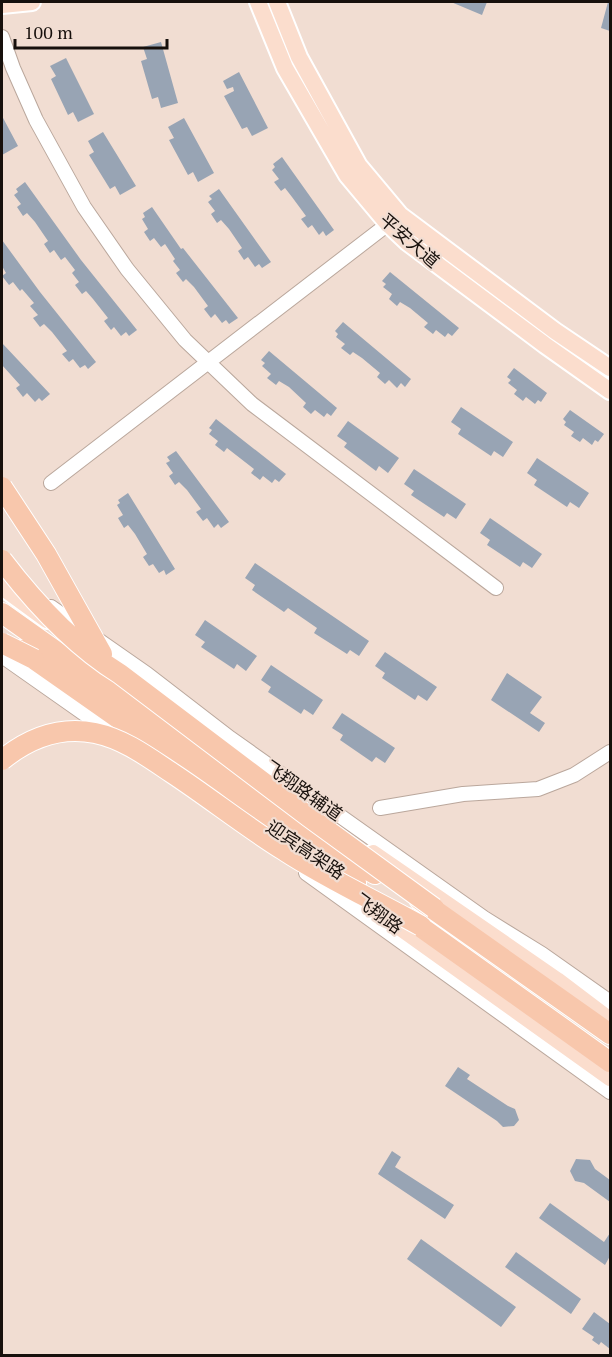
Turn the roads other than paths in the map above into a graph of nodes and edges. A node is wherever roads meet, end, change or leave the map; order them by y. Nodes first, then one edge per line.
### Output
1 (32, 2) edge
2 (258, 2) edge
3 (277, 2) edge
4 (2, 5) edge
5 (2, 37) edge
6 (388, 224) junction
7 (208, 362) junction
8 (610, 368) edge
9 (610, 391) edge
10 (51, 483) dead end
11 (2, 487) edge
12 (2, 560) edge
13 (2, 573) edge
14 (2, 587) edge
15 (496, 588) dead end
16 (2, 613) edge
17 (2, 636) edge
18 (2, 643) edge
19 (2, 656) edge
20 (34, 659) junction
21 (120, 674) junction
22 (610, 752) edge
23 (2, 760) edge
24 (380, 808) dead end
25 (434, 908) junction
26 (421, 926) junction
27 (610, 1002) edge
28 (540, 1012) junction
29 (610, 1020) edge
30 (610, 1032) edge
31 (610, 1062) edge
32 (610, 1069) edge
33 (610, 1078) edge
34 (610, 1092) edge

1 - 4 main road
2 - 6 main road, 平安大道
3 - 8 main road, 平安大道
5 - 7 street
6 - 7 street
6 - 9 main road, 平安大道
7 - 10 street
7 - 15 street
11 - 21 highway, bridge
12 - 21 highway, bridge
13 - 27 street, 飞翔路辅道
14 - 29 main road
16 - 25 highway, 迎宾高架路, bridge
17 - 20 highway, 迎宾高架路, bridge
18 - 20 highway, bridge
18 - 33 main road, 飞翔路
19 - 34 street
20 - 26 highway, 迎宾高架路, bridge
21 - 25 highway, bridge
22 - 24 street
23 - 26 highway, bridge
25 - 30 highway, 迎宾高架路
26 - 28 highway, 迎宾高架路
28 - 31 highway, 迎宾高架路
28 - 32 highway

